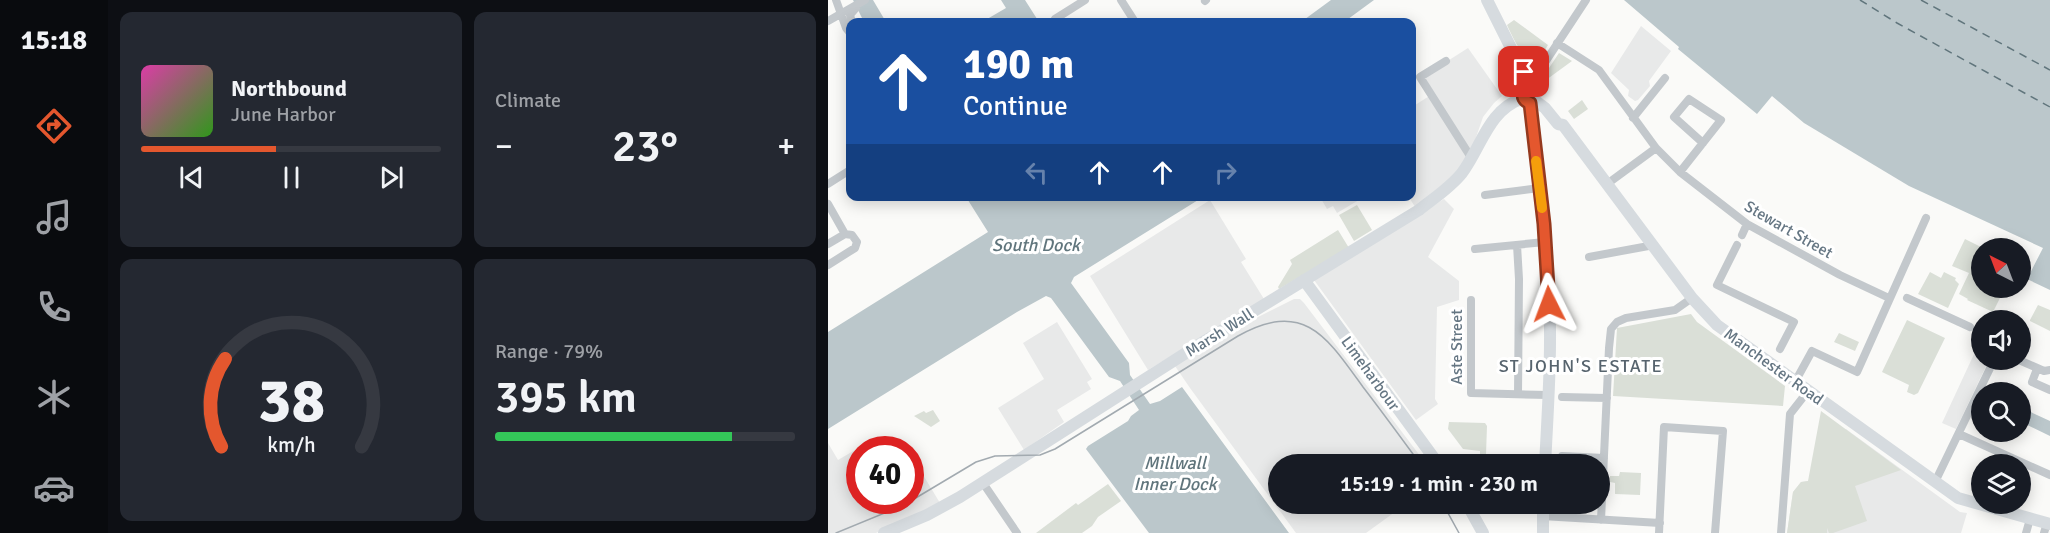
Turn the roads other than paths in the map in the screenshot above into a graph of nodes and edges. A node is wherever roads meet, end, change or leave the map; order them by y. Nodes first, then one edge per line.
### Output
1 (836, 0) edge
2 (865, 0) edge
3 (1085, 0) edge
4 (1121, 0) edge
5 (1487, 0) edge
6 (1586, 0) edge
7 (853, 9) junction
8 (841, 14) junction
9 (850, 18) edge
10 (1057, 18) edge
11 (1132, 18) edge
12 (830, 20) edge
13 (846, 20) edge
14 (846, 22) edge
15 (1557, 43) junction
16 (1446, 61) dead end
17 (1538, 73) dead end
18 (1665, 78) dead end
19 (1532, 100) junction
20 (1633, 118) junction
21 (1703, 143) junction
22 (1656, 148) junction
23 (1472, 159) junction
24 (1680, 172) junction
25 (846, 173) edge
26 (828, 184) edge
27 (1607, 184) junction
28 (1539, 189) junction
29 (1485, 195) dead end
30 (828, 204) edge
31 (1926, 218) dead end
32 (1746, 224) junction
33 (845, 234) junction
34 (1742, 235) dead end
35 (1545, 242) junction
36 (828, 244) edge
37 (1517, 245) junction
38 (1737, 245) dead end
39 (1654, 246) junction
40 (1475, 249) dead end
41 (1589, 257) dead end
42 (828, 265) edge
43 (1304, 280) junction
44 (1897, 295) junction
45 (1692, 298) junction
46 (1471, 300) dead end
47 (1970, 327) dead end
48 (1780, 349) dead end
49 (2031, 366) edge
50 (2037, 369) junction
51 (1989, 370) edge
52 (2050, 370) edge
53 (1795, 382) junction
54 (2050, 390) edge
55 (1808, 391) junction
56 (1518, 394) junction
57 (1548, 395) junction
58 (1562, 396) dead end
59 (1607, 398) junction
60 (1959, 434) junction
61 (1431, 454) edge
62 (1545, 454) edge
63 (1604, 454) edge
64 (2050, 475) edge
65 (1935, 482) junction
66 (983, 483) junction
67 (1473, 514) edge
68 (1543, 514) edge
69 (1566, 514) edge
70 (1601, 514) edge
71 (2030, 519) junction
72 (1601, 520) junction
73 (1660, 523) junction
74 (2047, 527) edge
75 (884, 533) edge
76 (1017, 533) edge
77 (1483, 533) edge
78 (1543, 533) edge
79 (1659, 533) edge
80 (1715, 533) edge
81 (1781, 533) edge
82 (2026, 533) edge

1 - 8 street
2 - 7 street
3 - 10 street
4 - 11 street
5 - 19 street, Manchester Road
6 - 15 street
7 - 8 street
7 - 9 street
8 - 12 street
8 - 13 street
12 - 14 street
15 - 17 street
15 - 20 street, Stewart Street
16 - 23 street
18 - 20 street
19 - 23 street, Marsh Wall
19 - 27 street, Manchester Road
19 - 28 street
20 - 22 street, Stewart Street
21 - 21 street
21 - 24 street
22 - 24 street, Stewart Street
22 - 27 street
23 - 43 street, Marsh Wall
24 - 32 street, Stewart Street
25 - 26 street
27 - 39 street, Manchester Road
28 - 29 street
28 - 35 street
30 - 33 street
31 - 44 street
32 - 34 street
32 - 44 street, Stewart Street
33 - 36 street
33 - 42 street
35 - 37 street
35 - 57 street
37 - 40 street
37 - 56 street
38 - 48 street
39 - 41 street
39 - 45 street, Manchester Road
43 - 61 street, Limeharbour
43 - 66 street, Marsh Wall
44 - 47 street, Stewart Street
44 - 53 street
45 - 53 street, Manchester Road
45 - 59 street
46 - 56 street, Aste Street
49 - 50 street
50 - 52 street
50 - 54 street
51 - 60 street
53 - 55 street, Manchester Road
55 - 65 street, Manchester Road
55 - 81 street
56 - 57 street
57 - 62 street
58 - 59 street
59 - 63 street
60 - 64 street
60 - 65 street
65 - 71 street, Manchester Road
66 - 75 street, Marsh Wall
66 - 76 street
67 - 77 street
68 - 78 street
69 - 72 street
70 - 72 street
71 - 74 street, Manchester Road
71 - 82 street
72 - 73 street
73 - 79 street
73 - 80 street

